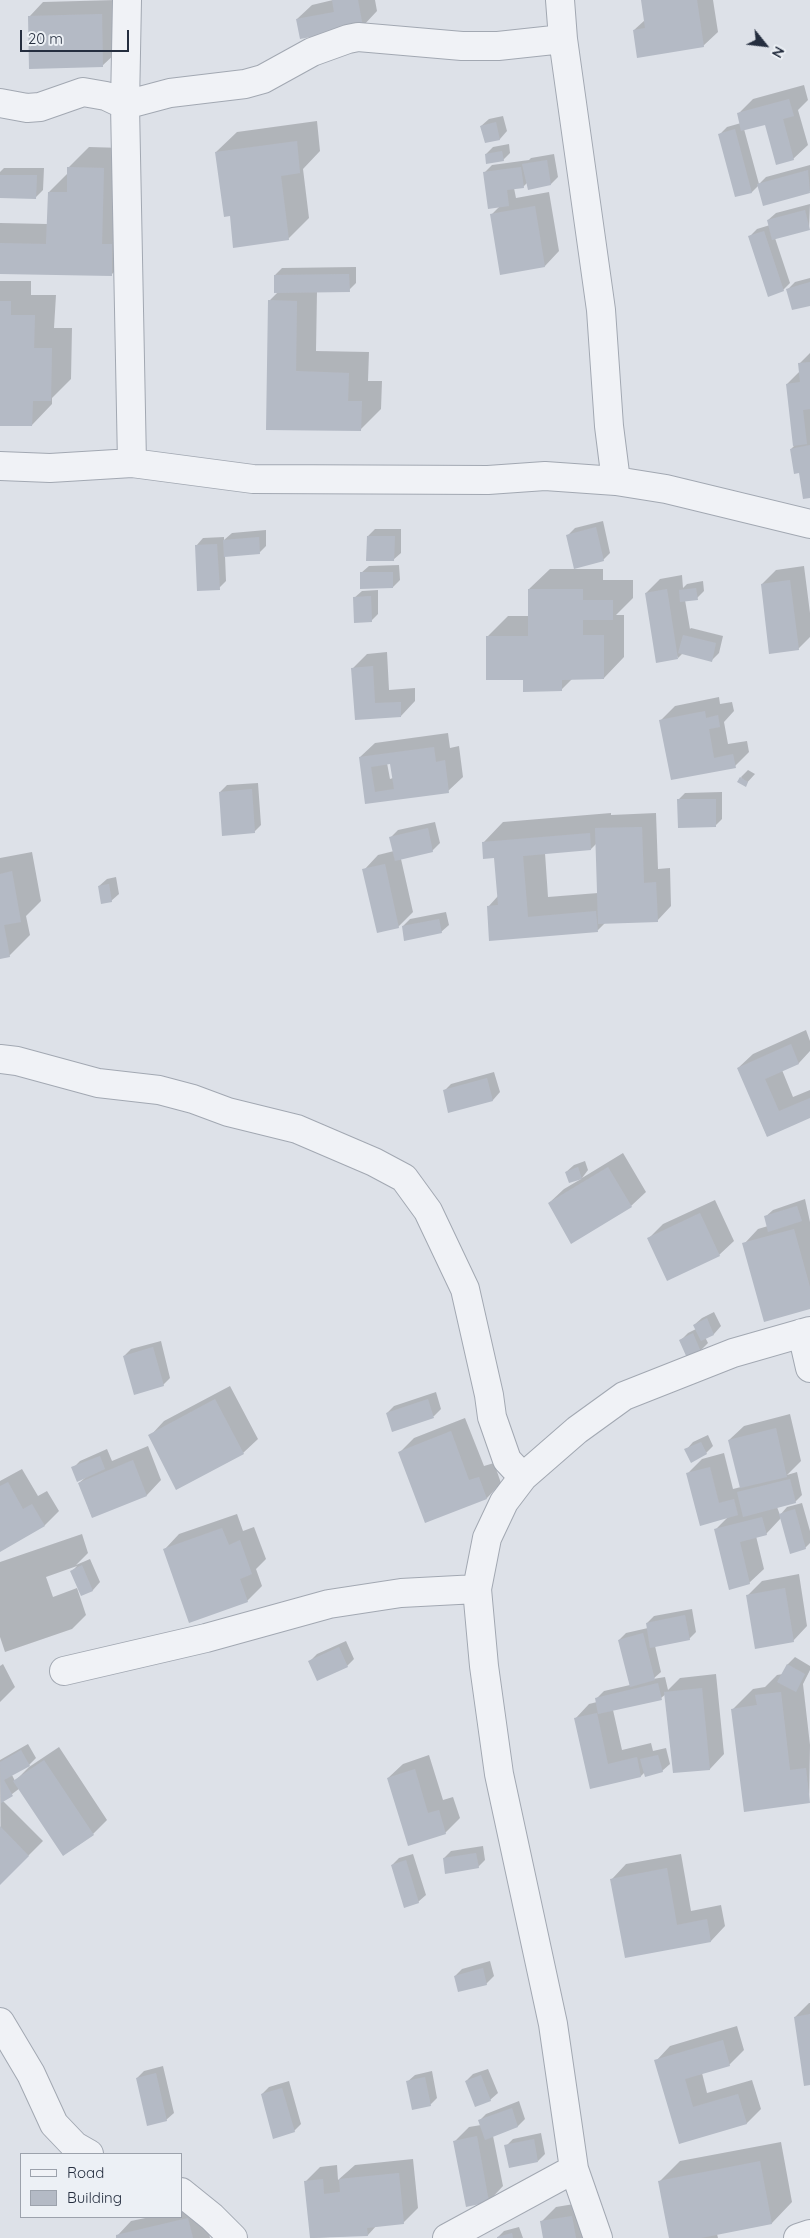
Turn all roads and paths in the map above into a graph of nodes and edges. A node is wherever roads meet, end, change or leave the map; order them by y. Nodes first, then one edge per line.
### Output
1 (127, 0) edge
2 (560, 0) edge
3 (563, 39) junction
4 (0, 103) edge
5 (125, 105) junction
6 (132, 462) junction
7 (0, 466) edge
8 (616, 481) junction
9 (810, 524) edge
10 (0, 1059) edge
11 (806, 1332) edge
12 (810, 1368) edge
13 (523, 1477) junction
14 (477, 1589) junction
15 (64, 1671) dead end
16 (0, 2022) edge
17 (87, 2153) edge
18 (574, 2169) junction
19 (182, 2193) edge
20 (810, 2234) edge
21 (233, 2238) edge
22 (447, 2238) edge
23 (598, 2238) edge
24 (798, 2238) edge

1 - 5 street
2 - 3 street
3 - 5 street
3 - 8 street
4 - 5 street
5 - 6 street
6 - 7 street
6 - 8 street
8 - 9 street
10 - 13 street
11 - 12 street
11 - 13 street
13 - 14 street
14 - 15 street
14 - 18 street
16 - 17 street
18 - 22 street
18 - 23 street
19 - 21 street
20 - 24 street

